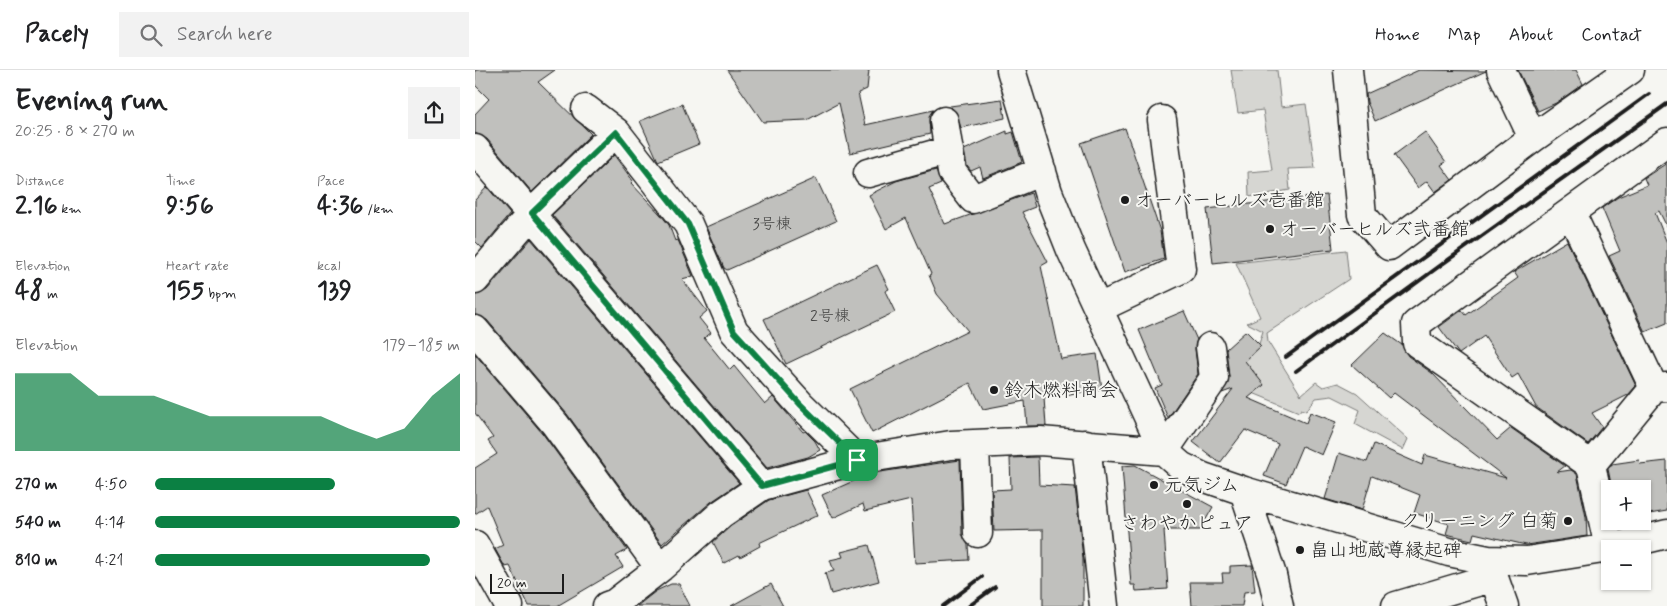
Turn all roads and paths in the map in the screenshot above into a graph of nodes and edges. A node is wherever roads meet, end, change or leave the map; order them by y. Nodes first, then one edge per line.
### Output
1 (1011, 70) edge
2 (1348, 70) edge
3 (1501, 70) edge
4 (1630, 70) edge
5 (586, 110) dead end
6 (1162, 120) dead end
7 (944, 121) dead end
8 (616, 132) junction
9 (1533, 138) junction
10 (1667, 142) edge
11 (475, 148) edge
12 (949, 150) junction
13 (1042, 171) junction
14 (868, 173) dead end
15 (532, 213) junction
16 (1571, 213) junction
17 (475, 280) edge
18 (1099, 308) junction
19 (475, 330) edge
20 (1210, 347) dead end
21 (1660, 387) edge
22 (975, 444) junction
23 (1086, 444) junction
24 (1164, 451) junction
25 (857, 460) junction
26 (1591, 465) junction
27 (762, 486) junction
28 (1244, 491) junction
29 (978, 533) dead end
30 (1667, 534) edge
31 (1607, 540) edge
32 (1642, 540) edge
33 (475, 545) edge
34 (1601, 549) edge
35 (660, 568) junction
36 (1491, 569) junction
37 (509, 606) edge
38 (607, 606) edge
39 (1104, 606) edge
40 (1279, 606) edge
41 (1396, 606) edge
42 (1504, 606) edge

1 - 13 street
2 - 9 street
3 - 9 street
4 - 9 street
5 - 8 street
6 - 18 street
7 - 12 street
8 - 15 street
8 - 25 street
10 - 16 street
11 - 15 street
12 - 13 street
12 - 14 street
13 - 18 street
15 - 17 street
15 - 27 street
16 - 21 street
16 - 26 street
18 - 24 street
19 - 35 street
20 - 24 street
21 - 26 street
22 - 23 street
22 - 25 street
22 - 29 street
23 - 24 street
23 - 39 street
24 - 28 street
25 - 27 street
26 - 31 street
27 - 35 street
28 - 36 street
28 - 40 street
30 - 32 street
33 - 37 street
34 - 36 street
35 - 38 street
36 - 41 street
36 - 42 street

